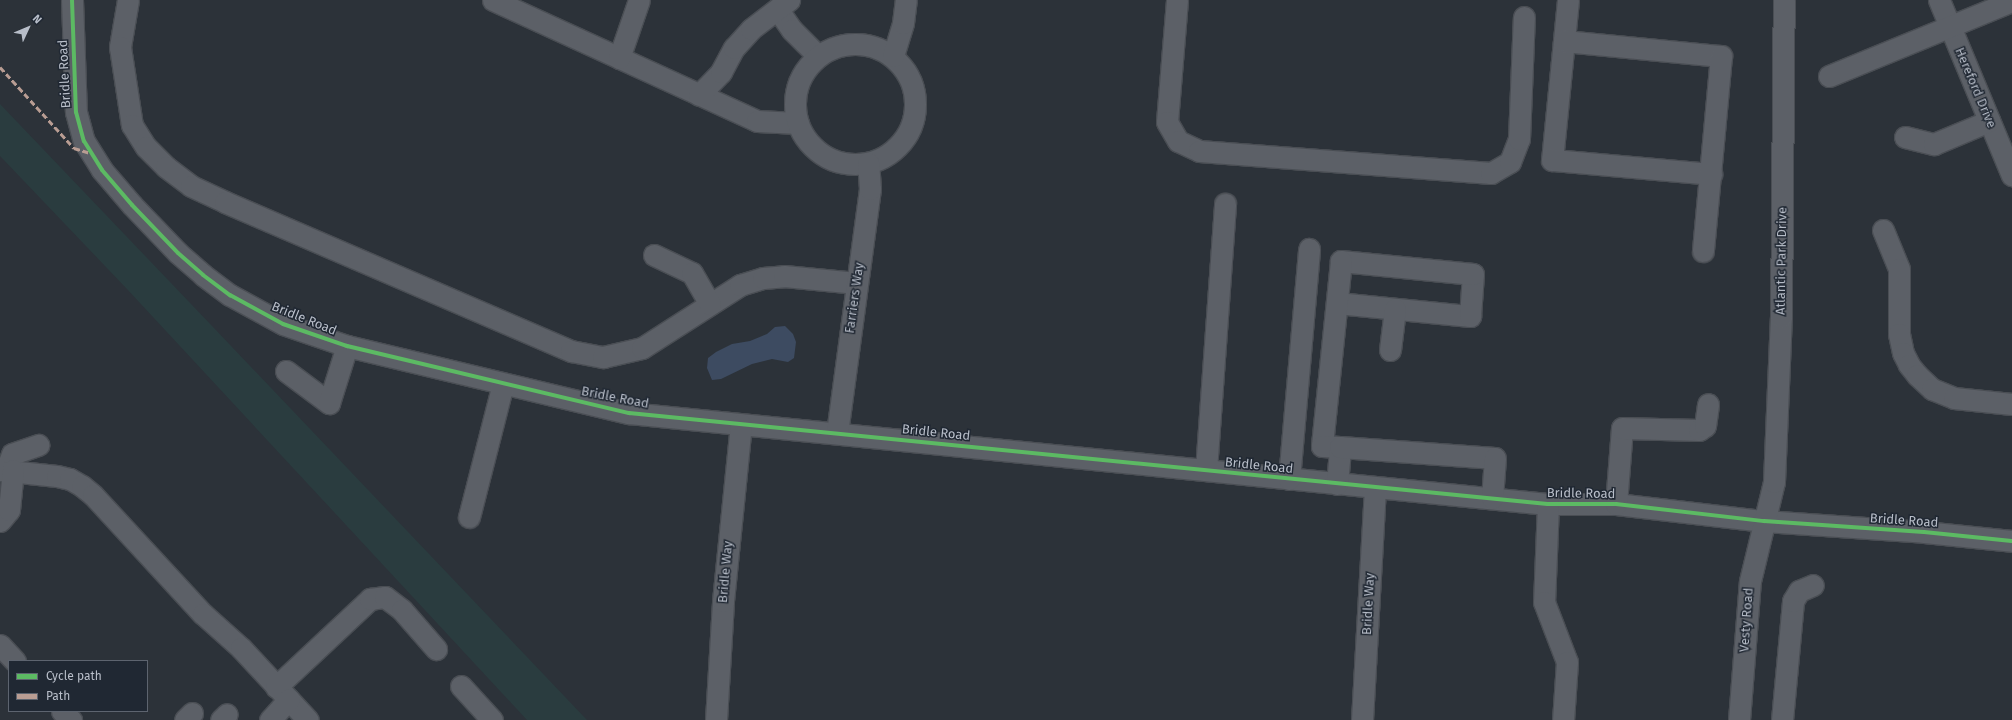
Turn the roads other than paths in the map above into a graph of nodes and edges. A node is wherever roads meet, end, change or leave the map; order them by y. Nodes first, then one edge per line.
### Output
1 (72, 0) edge
2 (128, 0) edge
3 (493, 0) edge
4 (639, 0) edge
5 (906, 0) edge
6 (1176, 0) edge
7 (1568, 0) edge
8 (1784, 0) edge
9 (1940, 0) edge
10 (2012, 1) edge
11 (784, 5) edge
12 (1524, 17) dead end
13 (1950, 26) junction
14 (1564, 41) junction
15 (818, 56) junction
16 (893, 56) junction
17 (619, 58) junction
18 (1829, 76) dead end
19 (699, 95) junction
20 (1989, 120) junction
21 (798, 123) junction
22 (1905, 137) dead end
23 (868, 163) junction
24 (1711, 174) junction
25 (2012, 175) edge
26 (1225, 204) dead end
27 (1883, 230) dead end
28 (1309, 249) dead end
29 (1703, 251) dead end
30 (654, 255) dead end
31 (857, 283) junction
32 (1337, 303) junction
33 (710, 304) junction
34 (1395, 309) junction
35 (347, 346) junction
36 (1390, 350) dead end
37 (286, 371) dead end
38 (503, 384) junction
39 (1708, 404) dead end
40 (2012, 404) edge
41 (741, 425) junction
42 (837, 433) junction
43 (38, 445) dead end
44 (1340, 447) junction
45 (7, 470) edge
46 (1206, 470) junction
47 (1289, 479) junction
48 (1337, 484) junction
49 (1375, 488) junction
50 (1492, 498) junction
51 (1548, 504) junction
52 (1616, 504) junction
53 (469, 517) dead end
54 (0, 521) edge
55 (1764, 521) junction
56 (2012, 541) edge
57 (1813, 585) dead end
58 (0, 645) edge
59 (436, 649) dead end
60 (14, 660) edge
61 (461, 686) dead end
62 (282, 693) junction
63 (63, 712) edge
64 (71, 720) edge
65 (270, 720) edge
66 (308, 720) edge
67 (492, 720) edge
68 (716, 720) edge
69 (1362, 720) edge
70 (1563, 720) edge
71 (1739, 720) edge
72 (1782, 720) edge

1 - 35 street, Bridle Road
2 - 33 street
3 - 17 street
4 - 17 street
5 - 16 street
6 - 12 street
7 - 14 street
8 - 55 street, Atlantic Park Drive
9 - 13 street, Hereford Drive
10 - 13 street
11 - 15 street
11 - 19 street
13 - 18 street
13 - 20 street, Hereford Drive
14 - 24 street
14 - 24 street
15 - 16 street
15 - 21 street
16 - 23 street
17 - 19 street
19 - 21 street
20 - 22 street
20 - 25 street, Hereford Drive
21 - 23 street
23 - 31 street, Farriers Way
24 - 29 street
26 - 46 street
27 - 40 street
28 - 47 street
30 - 33 street
31 - 33 street
31 - 42 street, Farriers Way
32 - 34 street
32 - 34 street
32 - 44 street
34 - 36 street
35 - 37 street
35 - 38 street, Bridle Road
38 - 41 street, Bridle Road
38 - 53 street
39 - 52 street
41 - 42 street, Bridle Road
41 - 68 street, Bridle Way
42 - 46 street, Bridle Road
43 - 45 street
44 - 48 street
44 - 50 street
45 - 54 street
45 - 62 street
46 - 47 street, Bridle Road
47 - 48 street, Bridle Road
48 - 49 street, Bridle Road
49 - 50 street, Bridle Road
49 - 69 street, Bridle Way
50 - 51 street, Bridle Road
51 - 52 street, Bridle Road
51 - 70 street
52 - 55 street, Bridle Road
55 - 56 street, Bridle Road
55 - 71 street, Vesty Road
57 - 72 street
58 - 60 street
59 - 62 street
61 - 67 street
62 - 65 street
62 - 66 street
63 - 64 street

